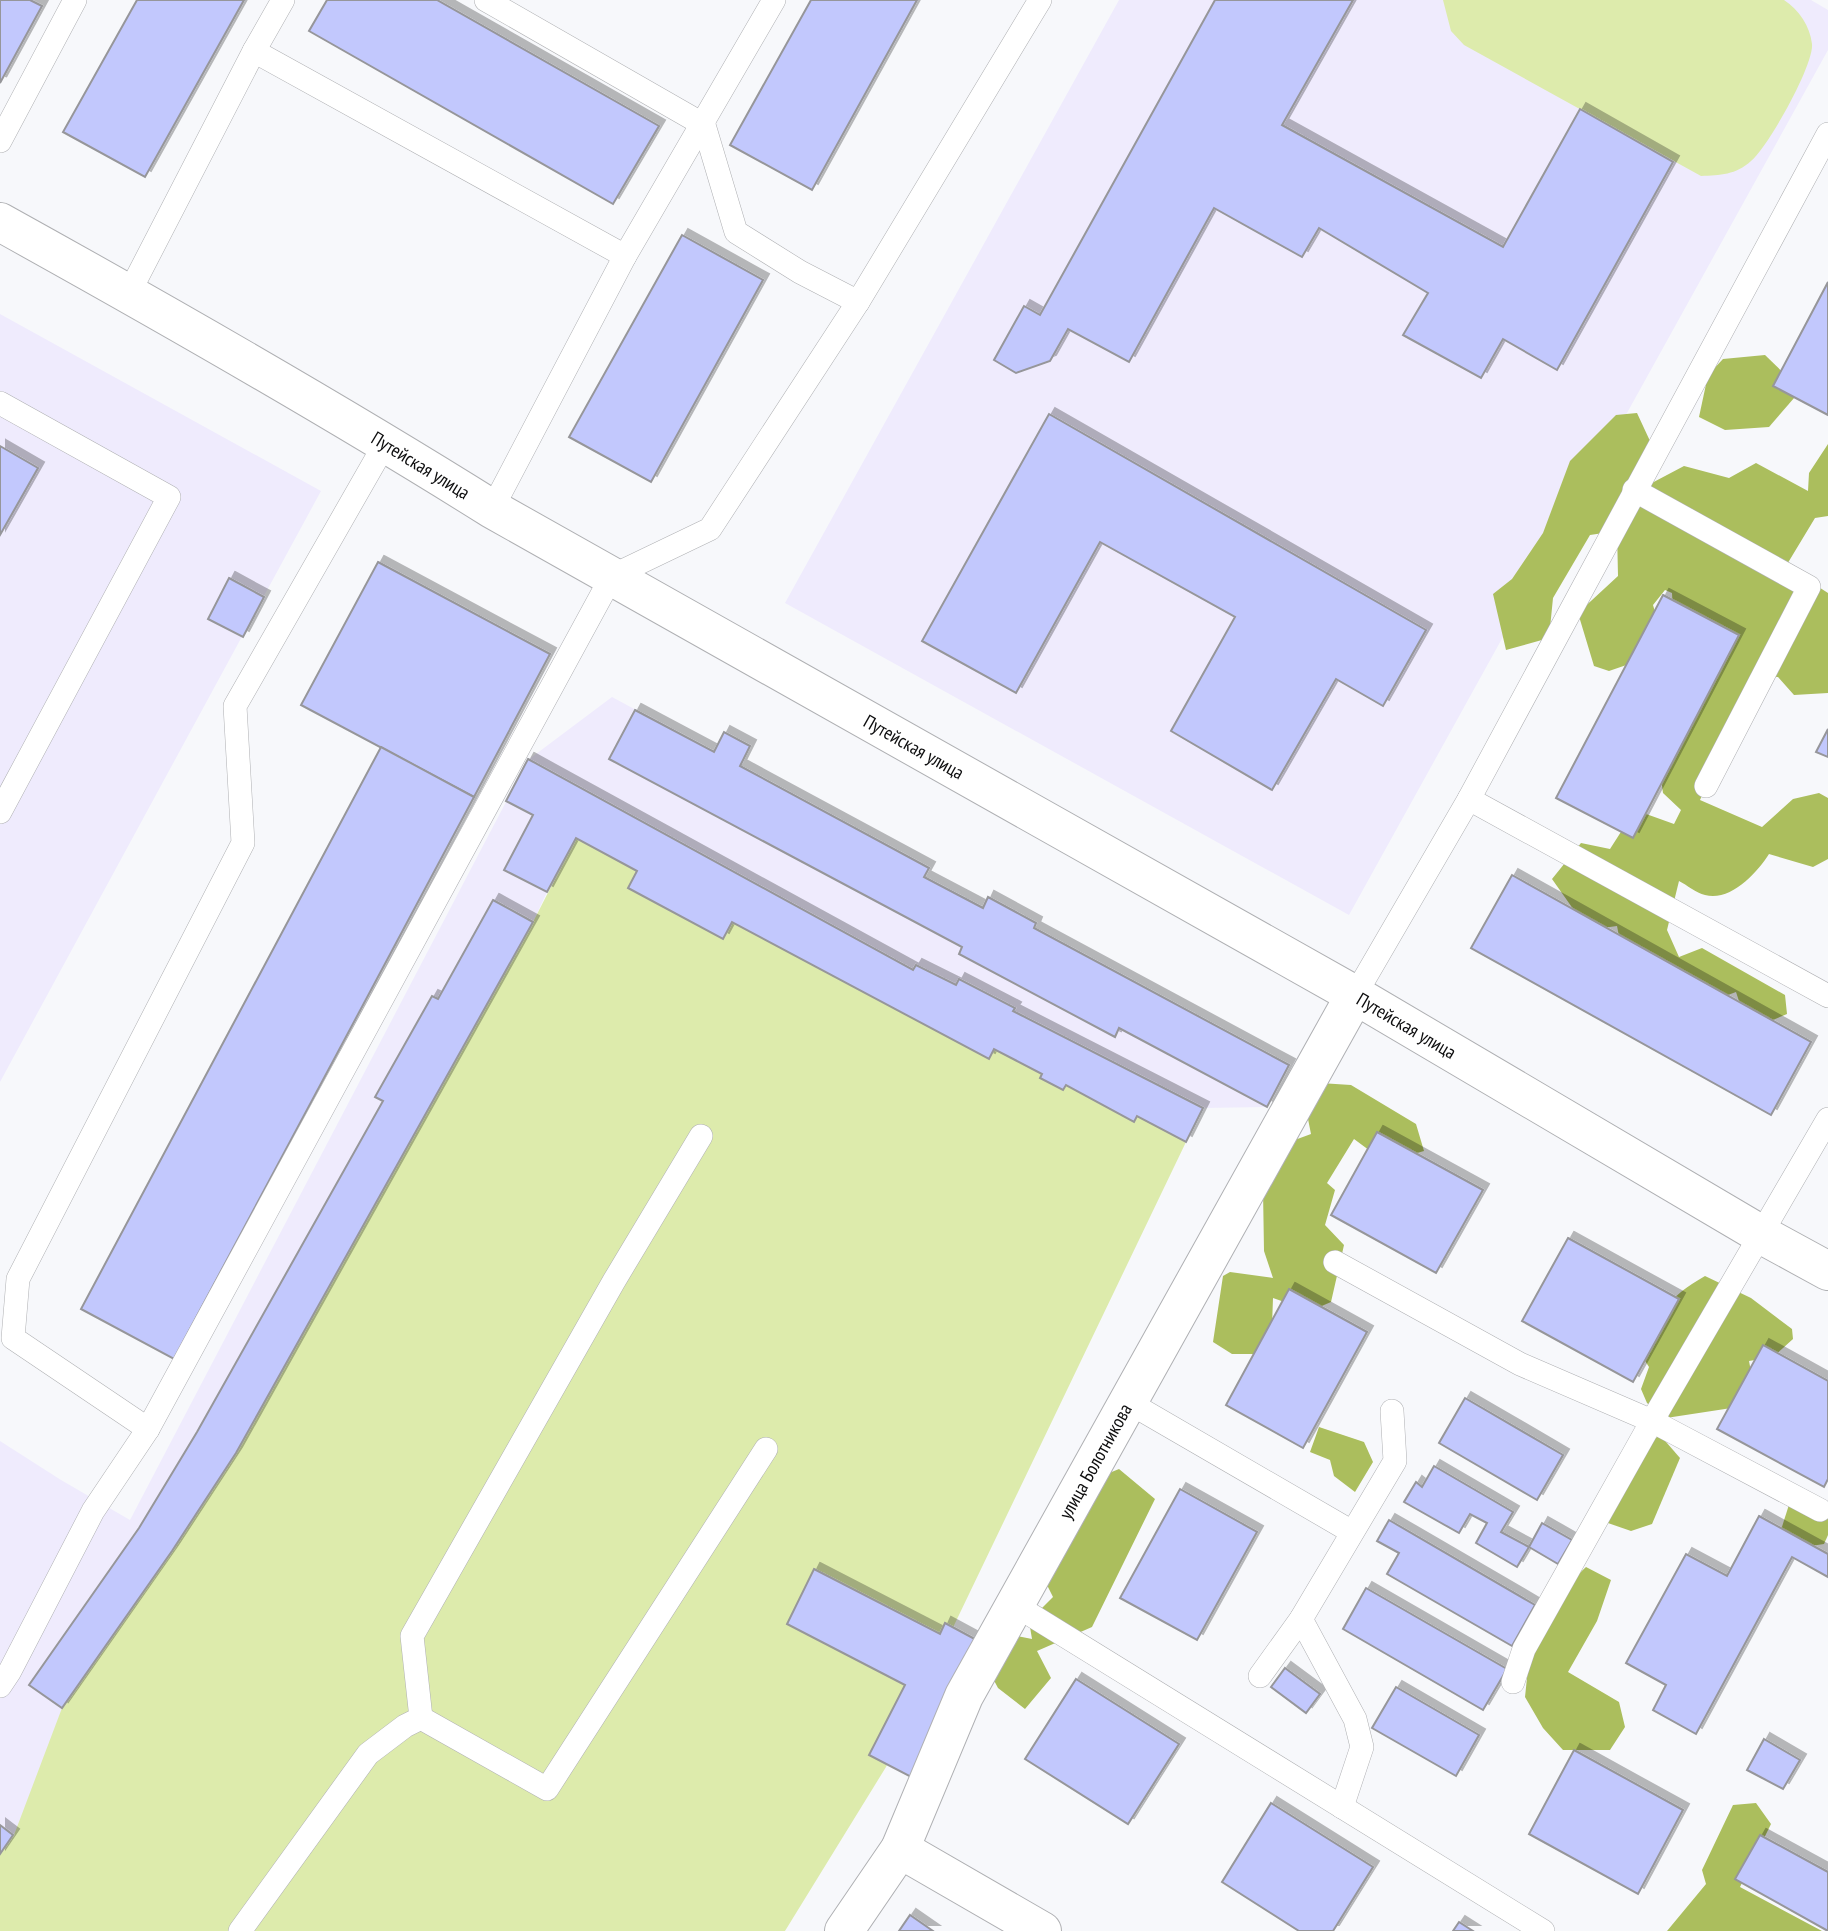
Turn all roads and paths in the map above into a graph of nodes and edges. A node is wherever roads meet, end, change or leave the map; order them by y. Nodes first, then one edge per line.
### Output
1 (75, 0) edge
2 (283, 0) edge
3 (486, 0) edge
4 (775, 0) edge
5 (1040, 0) edge
6 (254, 51) junction
7 (704, 125) junction
8 (1828, 134) edge
9 (0, 141) edge
10 (0, 222) edge
11 (625, 256) junction
12 (129, 293) junction
13 (858, 302) junction
14 (0, 403) edge
15 (386, 442) junction
16 (1634, 490) junction
17 (492, 509) junction
18 (612, 576) junction
19 (1706, 786) dead end
20 (1469, 799) junction
21 (0, 812) edge
22 (1355, 995) junction
23 (1828, 996) edge
24 (1828, 1119) edge
25 (701, 1136) dead end
26 (1762, 1235) junction
27 (1335, 1262) dead end
28 (1828, 1271) edge
29 (1128, 1402) junction
30 (1392, 1411) dead end
31 (1652, 1421) junction
32 (148, 1429) junction
33 (766, 1449) dead end
34 (1820, 1510) dead end
35 (1352, 1532) junction
36 (1014, 1605) junction
37 (1301, 1619) junction
38 (1260, 1676) dead end
39 (1513, 1682) dead end
40 (0, 1686) edge
41 (421, 1718) junction
42 (1342, 1807) junction
43 (900, 1849) junction
44 (240, 1931) edge
45 (844, 1931) edge
46 (1042, 1931) edge
47 (1543, 1931) edge

1 - 9 lane
2 - 6 lane
3 - 7 lane
4 - 7 lane
5 - 13 lane
6 - 11 lane
6 - 12 lane
7 - 11 lane
7 - 13 lane
8 - 16 lane
10 - 12 street, Путейская улица
11 - 17 lane
12 - 15 street, Путейская улица
13 - 18 lane
14 - 21 lane
15 - 17 street, Путейская улица
15 - 32 lane
16 - 19 lane
16 - 20 lane
17 - 18 street, Путейская улица
18 - 22 street, Путейская улица
18 - 32 lane
20 - 22 lane
20 - 23 lane
22 - 26 street, Путейская улица
22 - 29 street, улица Болотникова
24 - 26 lane
25 - 41 lane
26 - 28 street, Путейская улица
26 - 31 lane
27 - 31 lane
29 - 35 lane
29 - 36 street, улица Болотникова
30 - 35 lane
31 - 34 lane
31 - 39 lane
32 - 40 lane
33 - 41 lane
35 - 37 lane
36 - 42 lane
36 - 43 street, улица Болотникова
37 - 38 lane
37 - 42 lane
41 - 44 lane
42 - 47 lane
43 - 45 street, улица Болотникова
43 - 46 street

